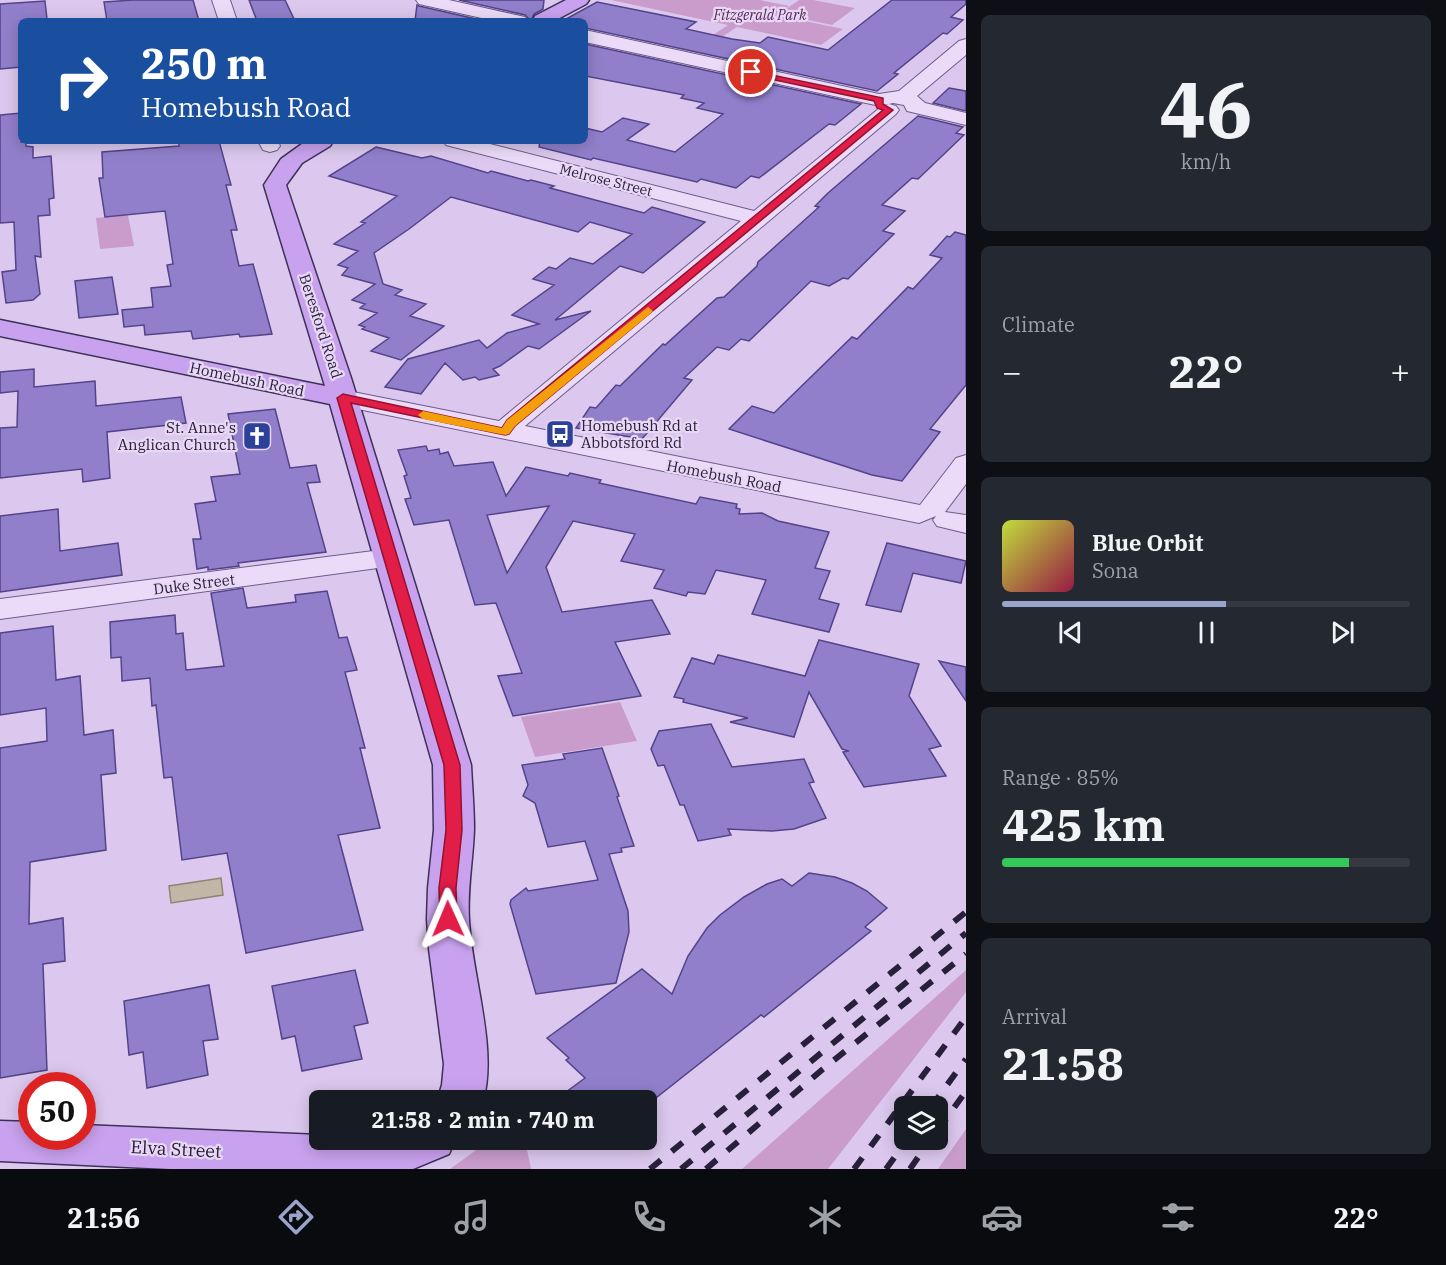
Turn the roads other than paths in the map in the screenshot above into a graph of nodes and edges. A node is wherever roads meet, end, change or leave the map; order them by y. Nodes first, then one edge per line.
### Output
1 (221, 0) edge
2 (425, 0) edge
3 (580, 0) edge
4 (227, 18) edge
5 (507, 18) edge
6 (548, 18) edge
7 (588, 37) edge
8 (966, 45) edge
9 (896, 104) junction
10 (966, 119) edge
11 (317, 144) edge
12 (465, 144) edge
13 (759, 219) junction
14 (0, 328) edge
15 (343, 398) junction
16 (505, 432) junction
17 (966, 464) edge
18 (941, 517) edge
19 (389, 558) junction
20 (0, 609) edge
21 (463, 1090) edge
22 (0, 1141) edge
23 (411, 1150) edge

1 - 4 street
2 - 5 street
3 - 6 main road
7 - 9 street
8 - 9 street
9 - 10 street
9 - 13 street
11 - 15 main road, Beresford Road
12 - 13 street, Melrose Street
13 - 16 street
14 - 15 main road, Homebush Road
15 - 16 street, Homebush Road
15 - 19 main road, Beresford Road
16 - 18 street, Homebush Road
17 - 18 street
19 - 20 street, Duke Street
19 - 21 main road, Beresford Road
22 - 23 main road, Elva Street

